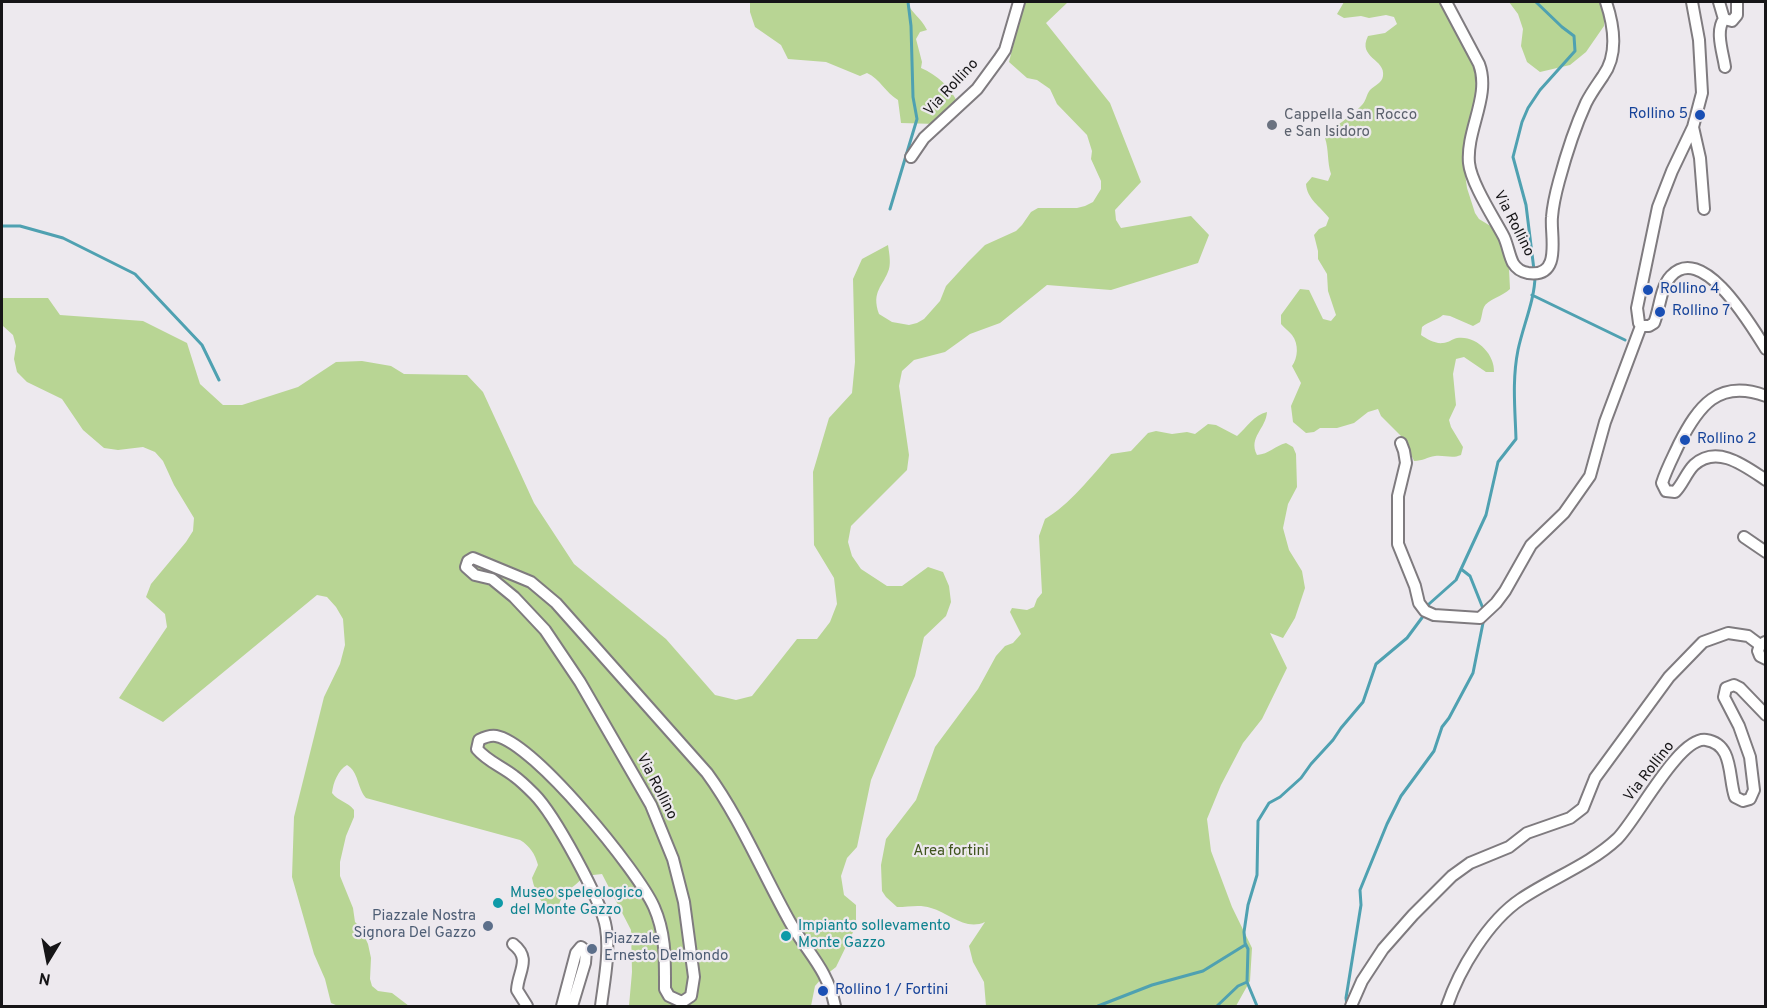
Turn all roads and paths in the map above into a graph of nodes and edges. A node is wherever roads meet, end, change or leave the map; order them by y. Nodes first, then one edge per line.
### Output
1 (1019, 2) edge
2 (1446, 2) edge
3 (1606, 2) edge
4 (1692, 2) edge
5 (1719, 2) edge
6 (1737, 2) edge
7 (1724, 19) junction
8 (1725, 67) dead end
9 (1693, 127) junction
10 (911, 157) dead end
11 (1704, 209) dead end
12 (1641, 326) junction
13 (1766, 349) edge
14 (1766, 396) edge
15 (1401, 443) dead end
16 (1766, 480) edge
17 (1744, 537) dead end
18 (1766, 552) edge
19 (1763, 644) edge
20 (1766, 658) edge
21 (1766, 715) edge
22 (513, 944) dead end
23 (527, 1006) edge
24 (562, 1006) edge
25 (572, 1006) edge
26 (601, 1006) edge
27 (836, 1006) edge
28 (1352, 1006) edge
29 (1447, 1006) edge

1 - 10 street, Via Rollino
2 - 3 street, Via Rollino
4 - 9 street
5 - 7 street
6 - 7 street
7 - 8 street
9 - 11 street
9 - 12 street
12 - 13 street
12 - 15 street
14 - 16 street
17 - 18 street
19 - 20 street
19 - 28 street
21 - 29 street, Via Rollino
22 - 23 street
24 - 25 street
26 - 27 street, Via Rollino

